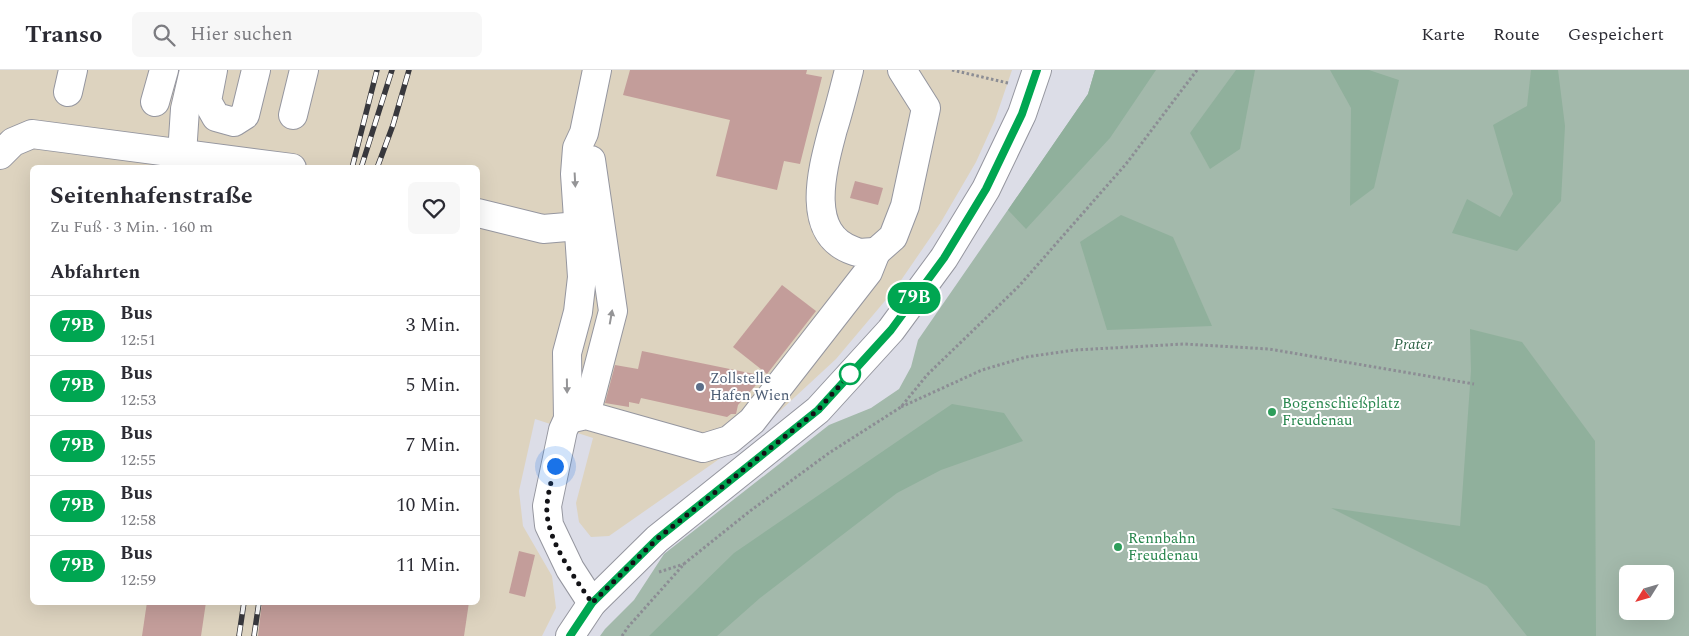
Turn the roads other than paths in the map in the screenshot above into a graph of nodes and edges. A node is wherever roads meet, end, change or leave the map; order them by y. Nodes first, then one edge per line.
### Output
1 (164, 70) edge
2 (184, 70) edge
3 (194, 70) edge
4 (213, 70) edge
5 (256, 70) edge
6 (304, 70) edge
7 (597, 70) edge
8 (849, 70) edge
9 (902, 70) edge
10 (1037, 70) edge
11 (1018, 77) edge
12 (155, 102) dead end
13 (293, 115) dead end
14 (584, 133) junction
15 (1007, 147) junction
16 (172, 153) junction
17 (0, 155) edge
18 (268, 165) edge
19 (480, 213) edge
20 (579, 226) junction
21 (876, 252) junction
22 (577, 417) junction
23 (592, 603) junction
24 (570, 636) edge

1 - 12 main road
2 - 16 main road
3 - 16 main road
4 - 5 main road
6 - 13 main road
7 - 14 main road
8 - 21 main road
9 - 21 main road
10 - 15 main road
11 - 15 main road
14 -> 20 main road
22 -> 14 main road
15 - 23 main road
16 - 17 main road
16 - 18 main road
19 - 20 main road
20 -> 22 main road
21 - 22 main road
22 - 23 main road
23 - 24 main road

